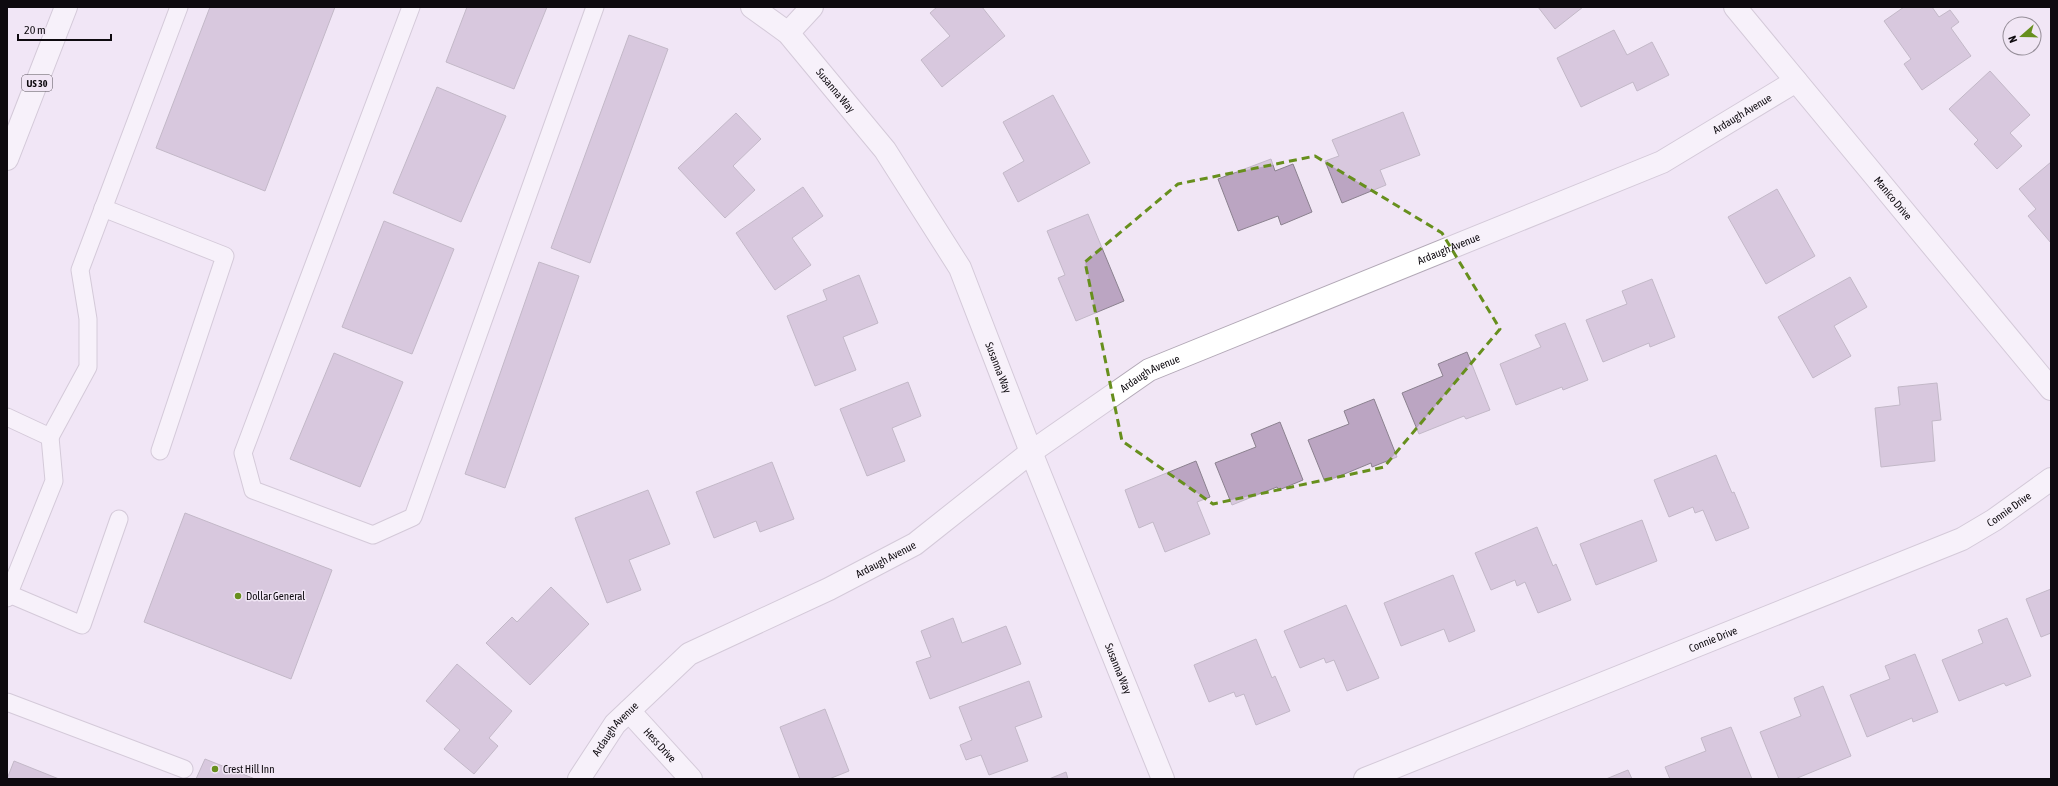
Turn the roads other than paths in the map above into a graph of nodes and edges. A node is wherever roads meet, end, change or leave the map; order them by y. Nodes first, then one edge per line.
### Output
1 (66, 7) edge
2 (179, 7) edge
3 (411, 7) edge
4 (596, 7) edge
5 (752, 7) edge
6 (812, 7) edge
7 (1736, 7) edge
8 (788, 33) junction
9 (1796, 81) junction
10 (7, 158) edge
11 (103, 208) junction
12 (2051, 389) edge
13 (7, 417) edge
14 (50, 437) junction
15 (160, 451) dead end
16 (1031, 452) junction
17 (2051, 479) edge
18 (119, 519) dead end
19 (8, 596) edge
20 (7, 702) edge
21 (629, 710) junction
22 (184, 769) dead end
23 (579, 779) edge
24 (691, 779) edge
25 (1163, 779) edge
26 (1365, 779) edge

1 - 10 street, US 30
2 - 11 lane
3 - 4 lane
5 - 8 street, Susanna Way
6 - 8 street
7 - 9 street, Manico Drive
8 - 16 street, Susanna Way
9 - 12 street, Manico Drive
9 - 16 street, Ardaugh Avenue
11 - 14 lane
11 - 15 lane
13 - 14 lane
14 - 19 lane
16 - 21 street, Ardaugh Avenue
16 - 25 street, Susanna Way
17 - 26 street, Connie Drive
18 - 19 lane
20 - 22 lane
21 - 23 street, Ardaugh Avenue
21 - 24 street, Hess Drive

